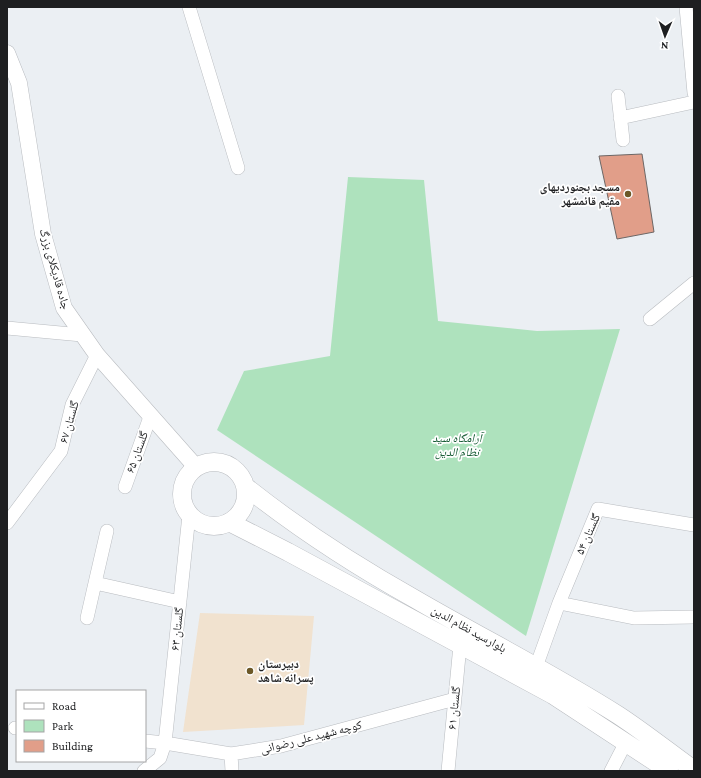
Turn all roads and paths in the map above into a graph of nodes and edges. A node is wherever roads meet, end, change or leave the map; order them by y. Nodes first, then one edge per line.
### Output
1 (188, 7) edge
2 (686, 7) edge
3 (7, 53) edge
4 (694, 93) edge
5 (618, 96) dead end
6 (694, 102) edge
7 (620, 118) junction
8 (623, 140) dead end
9 (238, 168) dead end
10 (694, 283) edge
11 (650, 319) dead end
12 (7, 328) edge
13 (82, 334) junction
14 (96, 355) junction
15 (150, 417) junction
16 (196, 467) junction
17 (125, 487) dead end
18 (246, 487) junction
19 (189, 515) junction
20 (229, 522) junction
21 (7, 523) edge
22 (694, 525) edge
23 (107, 531) dead end
24 (95, 583) junction
25 (180, 602) junction
26 (559, 603) junction
27 (694, 617) edge
28 (87, 618) dead end
29 (460, 645) junction
30 (536, 667) junction
31 (455, 699) junction
32 (146, 741) edge
33 (626, 742) junction
34 (165, 743) junction
35 (231, 754) junction
36 (694, 770) edge
37 (144, 771) edge
38 (232, 771) edge
39 (448, 771) edge
40 (611, 771) edge
41 (669, 771) edge

1 - 9 street
2 - 4 street
3 - 13 street, جاده قادیکلای بزرگ
5 - 7 street
6 - 7 street
7 - 8 street
10 - 11 street
12 - 13 street
13 - 14 street, جاده قادیکلای بزرگ
14 - 15 street, جاده قادیکلای بزرگ
14 - 21 street, گلستان ۶۷
15 - 16 street, جاده قادیکلای بزرگ
15 - 17 street, گلستان ۶۵
16 - 18 main road
16 - 19 main road
18 - 20 main road
18 - 30 main road, بلوارسید نظام الدین
19 - 20 main road
19 - 25 street, گلستان ۶۳
20 - 29 main road, بلوارسید نظام الدین
22 - 26 street, گلستان ۵۴
23 - 24 street
24 - 25 street
24 - 28 street
25 - 34 street, گلستان ۶۳
26 - 27 street
26 - 30 street
29 - 31 street, گلستان ۶۱
29 - 33 main road, بلوارسید نظام الدین
30 - 36 main road, بلوارسید نظام الدین
31 - 35 street, کوچه شهید علی رضوانی
31 - 39 street, گلستان ۶۱
32 - 34 street, کوچه شهید علی رضوانی
33 - 40 street
33 - 41 main road, بلوارسید نظام الدین
34 - 35 street, کوچه شهید علی رضوانی
34 - 37 street, گلستان ۶۳
35 - 38 street

